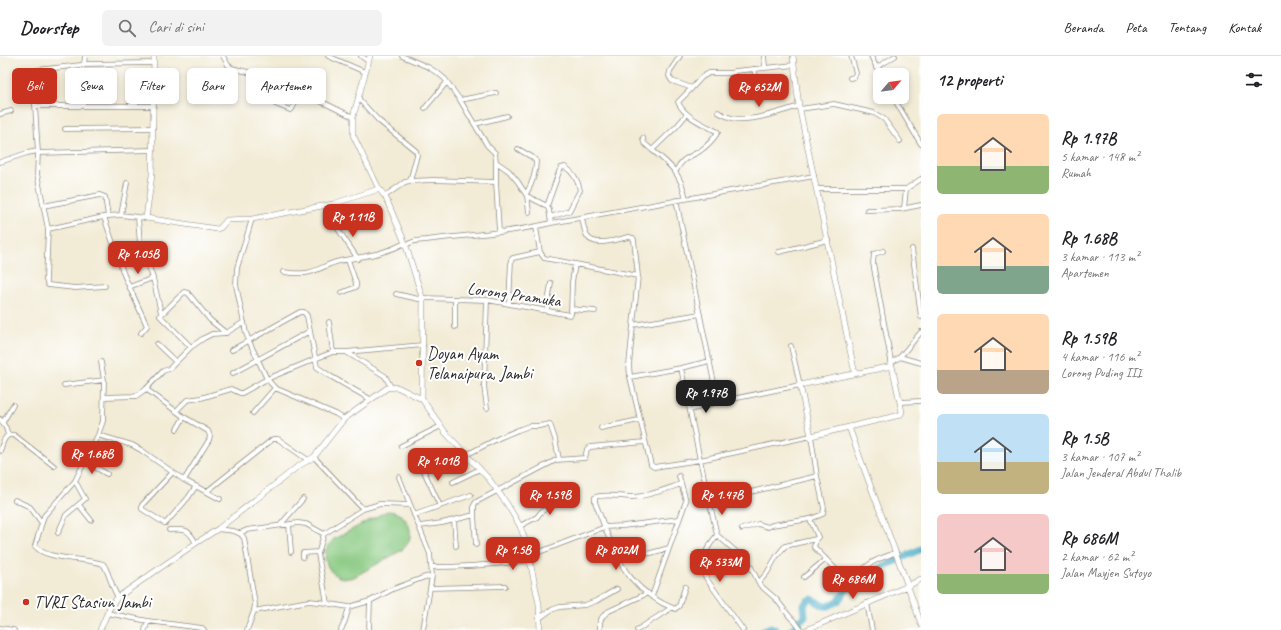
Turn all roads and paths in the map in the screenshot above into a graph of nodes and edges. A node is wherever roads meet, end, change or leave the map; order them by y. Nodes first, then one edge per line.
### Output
1 (85, 56) edge
2 (154, 56) edge
3 (223, 56) edge
4 (328, 56) edge
5 (361, 56) edge
6 (402, 56) edge
7 (680, 56) edge
8 (764, 56) edge
9 (793, 56) edge
10 (851, 56) edge
11 (871, 56) edge
12 (895, 56) edge
13 (369, 58) edge
14 (154, 63) junction
15 (84, 64) junction
16 (794, 65) junction
17 (765, 67) junction
18 (876, 68) joint
19 (754, 69) junction
20 (246, 72) edge
21 (365, 72) junction
22 (733, 73) junction
23 (850, 78) dead end
24 (447, 82) junction
25 (692, 88) junction
26 (496, 92) dead end
27 (736, 96) dead end
28 (760, 97) dead end
29 (358, 98) junction
30 (460, 100) junction
31 (275, 104) dead end
32 (294, 104) edge
33 (326, 104) edge
34 (897, 104) edge
35 (35, 106) junction
36 (154, 106) junction
37 (800, 107) junction
38 (425, 108) dead end
39 (12, 111) dead end
40 (718, 112) dead end
41 (0, 114) edge
42 (687, 114) junction
43 (506, 116) dead end
44 (353, 117) junction
45 (475, 124) junction
46 (153, 128) junction
47 (65, 129) dead end
48 (643, 138) dead end
49 (900, 141) dead end
50 (921, 144) edge
51 (518, 149) dead end
52 (152, 150) junction
53 (652, 150) junction
54 (38, 152) junction
55 (0, 162) edge
56 (496, 162) junction
57 (676, 172) junction
58 (814, 176) junction
59 (921, 179) edge
60 (410, 181) junction
61 (496, 182) junction
62 (127, 183) dead end
63 (379, 189) junction
64 (817, 189) junction
65 (906, 189) junction
66 (527, 195) junction
67 (385, 196) junction
68 (686, 199) junction
69 (676, 200) junction
70 (921, 204) edge
71 (43, 206) junction
72 (547, 206) junction
73 (904, 208) junction
74 (867, 210) dead end
75 (529, 212) dead end
76 (121, 215) junction
77 (106, 216) junction
78 (138, 217) junction
79 (550, 217) junction
80 (146, 218) junction
81 (582, 218) junction
82 (252, 219) junction
83 (550, 223) junction
84 (336, 226) dead end
85 (536, 227) junction
86 (48, 229) junction
87 (499, 232) junction
88 (828, 240) junction
89 (405, 244) junction
90 (912, 249) dead end
91 (883, 251) dead end
92 (540, 252) junction
93 (779, 252) dead end
94 (358, 259) junction
95 (348, 260) junction
96 (575, 264) junction
97 (283, 272) dead end
98 (638, 276) junction
99 (153, 278) junction
100 (551, 283) dead end
101 (105, 286) dead end
102 (129, 287) junction
103 (341, 293) dead end
104 (396, 294) dead end
105 (423, 299) junction
106 (455, 299) junction
107 (487, 300) junction
108 (509, 304) junction
109 (572, 309) junction
110 (547, 310) junction
111 (595, 311) dead end
112 (162, 313) junction
113 (700, 314) junction
114 (921, 317) edge
115 (244, 322) junction
116 (329, 322) dead end
117 (633, 325) junction
118 (455, 327) dead end
119 (310, 331) junction
120 (921, 332) edge
121 (141, 333) dead end
122 (226, 333) junction
123 (249, 340) junction
124 (157, 344) dead end
125 (423, 345) junction
126 (791, 346) dead end
127 (191, 347) junction
128 (232, 350) dead end
129 (333, 352) junction
130 (346, 352) junction
131 (900, 357) junction
132 (315, 359) junction
133 (258, 360) junction
134 (101, 362) dead end
135 (176, 362) junction
136 (710, 362) junction
137 (921, 363) edge
138 (892, 364) junction
139 (682, 368) junction
140 (233, 373) dead end
141 (855, 374) junction
142 (630, 377) junction
143 (267, 379) junction
144 (104, 380) junction
145 (64, 385) dead end
146 (800, 385) junction
147 (391, 387) junction
148 (275, 388) junction
149 (146, 389) junction
150 (104, 397) junction
151 (370, 399) junction
152 (422, 399) junction
153 (921, 401) edge
154 (718, 402) junction
155 (900, 402) junction
156 (13, 405) dead end
157 (487, 408) dead end
158 (177, 410) junction
159 (690, 410) junction
160 (253, 413) dead end
161 (184, 417) junction
162 (344, 419) junction
163 (639, 420) junction
164 (2, 421) edge
165 (441, 426) junction
166 (601, 428) dead end
167 (848, 428) junction
168 (177, 429) dead end
169 (98, 435) junction
170 (8, 436) junction
171 (811, 436) junction
172 (645, 442) junction
173 (402, 446) dead end
174 (0, 450) edge
175 (466, 455) junction
176 (314, 457) junction
177 (559, 459) junction
178 (308, 460) junction
179 (700, 460) junction
180 (84, 462) junction
181 (54, 466) dead end
182 (421, 466) dead end
183 (480, 469) junction
184 (172, 472) junction
185 (107, 474) dead end
186 (679, 476) dead end
187 (817, 476) junction
188 (398, 477) dead end
189 (184, 480) junction
190 (75, 481) junction
191 (453, 482) dead end
192 (682, 484) junction
193 (196, 486) junction
194 (498, 491) junction
195 (572, 491) dead end
196 (206, 492) junction
197 (471, 494) dead end
198 (220, 499) dead end
199 (303, 499) dead end
200 (15, 500) dead end
201 (710, 502) junction
202 (79, 505) junction
203 (410, 505) junction
204 (440, 506) junction
205 (363, 509) junction
206 (414, 515) junction
207 (474, 515) junction
208 (810, 518) junction
209 (679, 519) junction
210 (90, 520) dead end
211 (454, 520) junction
212 (42, 523) junction
213 (289, 524) junction
214 (281, 525) junction
215 (420, 526) junction
216 (520, 526) junction
217 (605, 526) junction
218 (218, 529) junction
219 (742, 529) dead end
220 (169, 530) dead end
221 (58, 533) dead end
222 (240, 533) junction
223 (324, 534) junction
224 (717, 535) junction
225 (816, 539) junction
226 (196, 543) junction
227 (476, 544) dead end
228 (456, 546) dead end
229 (527, 548) junction
230 (669, 548) junction
231 (291, 552) dead end
232 (318, 552) junction
233 (504, 552) dead end
234 (896, 553) junction
235 (303, 557) dead end
236 (618, 557) junction
237 (529, 558) junction
238 (826, 559) junction
239 (432, 567) junction
240 (432, 576) junction
241 (804, 577) dead end
242 (921, 579) edge
243 (759, 582) junction
244 (505, 586) dead end
245 (908, 586) junction
246 (685, 587) dead end
247 (430, 588) junction
248 (617, 589) dead end
249 (648, 593) junction
250 (652, 596) junction
251 (118, 597) junction
252 (370, 601) junction
253 (327, 603) junction
254 (867, 603) junction
255 (349, 607) junction
256 (671, 608) junction
257 (254, 611) junction
258 (107, 613) junction
259 (541, 616) junction
260 (148, 621) junction
261 (921, 624) edge
262 (0, 628) edge
263 (816, 628) edge
264 (14, 630) edge
265 (100, 630) edge
266 (146, 630) edge
267 (204, 630) edge
268 (247, 630) edge
269 (341, 630) edge
270 (369, 630) edge
271 (423, 630) edge
272 (540, 630) edge
273 (600, 630) edge
274 (637, 630) edge
275 (743, 630) edge
276 (801, 630) edge
277 (806, 630) edge
278 (872, 630) edge

1 - 15 street
2 - 14 street
3 - 20 street
4 - 21 street
5 - 13 street
6 - 24 street
7 - 25 street
8 - 17 street
9 - 16 street
10 - 23 street
11 - 18 street
12 - 18 street
13 - 21 street
14 - 15 street
14 - 36 street
15 - 35 street
16 - 17 street
16 - 37 street
17 - 19 street
19 - 22 street
19 - 28 street
21 - 29 street
22 - 25 street
22 - 27 street
24 - 30 street
24 - 38 street
25 - 42 street
26 - 30 street
29 - 44 street
29 - 60 street
30 - 45 street
31 - 32 street
33 - 44 street
34 - 50 street
35 - 36 street
35 - 54 street
36 - 46 street
37 - 40 street
37 - 49 street
37 - 58 street
39 - 41 street
42 - 53 street
42 - 57 street
43 - 45 street
44 - 63 street
45 - 56 street
46 - 47 street
46 - 52 street
48 - 53 street
51 - 66 street
52 - 54 street
52 - 80 street
53 - 57 street
54 - 55 street
54 - 71 street
56 - 61 street
56 - 66 street
57 - 68 street
58 - 64 street
58 - 68 street
59 - 65 street
60 - 61 street
60 - 67 street
61 - 87 street
62 - 76 street
63 - 67 street
63 - 82 street
64 - 65 street
64 - 88 street
65 - 73 street
66 - 72 street
66 - 75 street
67 - 89 street
68 - 69 street
69 - 81 street
69 - 113 street
70 - 73 street
71 - 77 street
71 - 86 street
72 - 79 street
72 - 79 street
73 - 74 street
76 - 77 street
76 - 78 street
77 - 86 street
77 - 102 street
78 - 80 street
78 - 99 street
79 - 83 street
80 - 82 street
81 - 83 street
81 - 98 street
82 - 115 street
83 - 85 street
84 - 94 street
85 - 87 street
85 - 92 street
86 - 101 street
87 - 89 street
88 - 93 street
88 - 141 street
89 - 94 street
89 - 105 street
90 - 114 street
91 - 138 street
92 - 96 street
92 - 108 street
94 - 95 street
95 - 97 street
95 - 103 street
96 - 98 street
96 - 109 street
98 - 117 street
99 - 102 street
99 - 112 street
100 - 110 street
102 - 121 street
104 - 105 street, Lorong Pramuka
105 - 106 street, Lorong Pramuka
105 - 125 street
106 - 107 street, Lorong Pramuka
106 - 118 street
107 - 108 street, Lorong Pramuka
107 - 157 street
108 - 110 street, Lorong Pramuka
109 - 110 street, Lorong Pramuka
109 - 111 street
112 - 122 street
112 - 127 street
113 - 117 street
113 - 136 street
115 - 122 street
115 - 123 street
116 - 129 street
117 - 142 street
119 - 123 street
119 - 132 street
119 - 133 street
120 - 131 street
122 - 127 street
123 - 128 street
123 - 133 street
124 - 135 street
125 - 130 street
125 - 152 street
126 - 146 street
127 - 135 street
129 - 130 street
129 - 132 street
130 - 147 street
131 - 137 street
131 - 138 street
132 - 143 street
132 - 151 street
133 - 140 street
133 - 143 street
134 - 144 street
135 - 149 street
136 - 139 street
136 - 154 street
138 - 141 street
138 - 155 street
139 - 142 street
139 - 159 street
141 - 146 street
142 - 163 street
143 - 148 street
143 - 158 street
144 - 145 street
144 - 150 street
146 - 154 street
146 - 171 street
147 - 151 street
147 - 152 street
148 - 160 street
148 - 162 street
149 - 150 street
149 - 158 street
150 - 169 street
151 - 162 street
152 - 165 street
153 - 155 street
154 - 159 street
155 - 167 street
156 - 164 street
158 - 161 street
159 - 179 street
161 - 168 street
161 - 189 street
162 - 176 street
163 - 166 street
163 - 172 street
164 - 170 street
165 - 173 street
165 - 175 street
167 - 171 street
167 - 234 street
169 - 180 street
169 - 184 street
170 - 174 street
170 - 181 street
171 - 179 street
171 - 187 street
172 - 177 street
172 - 179 street
175 - 177 street
175 - 183 street
176 - 178 street
176 - 205 street
177 - 194 street
178 - 196 street
178 - 218 street
179 - 201 street
180 - 185 street
180 - 190 street
182 - 204 street
183 - 191 street
183 - 194 street
184 - 189 street
184 - 193 street
186 - 192 street
187 - 201 street
187 - 208 street
188 - 203 street
189 - 193 street
190 - 202 street
190 - 212 street
192 - 209 street
192 - 217 street
193 - 196 street
194 - 207 street
194 - 216 street
195 - 216 street
196 - 198 street
197 - 204 street
199 - 214 street
200 - 212 street
201 - 224 street
202 - 210 street
202 - 221 street
203 - 205 street
203 - 206 street
204 - 206 street
205 - 223 street
206 - 215 street
207 - 211 street
207 - 227 street
208 - 219 street
208 - 225 street
209 - 217 street
209 - 230 street
211 - 215 street
211 - 228 street
212 - 251 street
213 - 214 street
213 - 223 street
213 - 231 street
214 - 222 street
215 - 239 street
216 - 229 street
217 - 236 street
217 - 237 street
218 - 222 street
218 - 226 street
220 - 226 street
222 - 257 street
223 - 232 street
224 - 243 street
224 - 275 street
225 - 238 street
225 - 243 street
226 - 251 street
229 - 233 street
229 - 237 street
230 - 236 street
230 - 250 street
232 - 235 street
232 - 253 street
234 - 238 street
234 - 245 street
236 - 249 street
237 - 239 street
237 - 259 street
238 - 241 street
239 - 240 street
240 - 247 street
240 - 252 street
242 - 245 street
243 - 276 street
244 - 247 street
245 - 254 street
245 - 261 street
246 - 256 street
247 - 271 street
248 - 259 street
249 - 250 street
249 - 273 street
250 - 256 street
251 - 258 street
252 - 255 street
252 - 270 street
253 - 255 street
253 - 257 street
254 - 263 street
254 - 278 street
255 - 269 street
256 - 274 street
257 - 268 street
258 - 260 street
258 - 265 street
259 - 272 street
260 - 266 street
260 - 267 street
262 - 264 street
263 - 277 street

